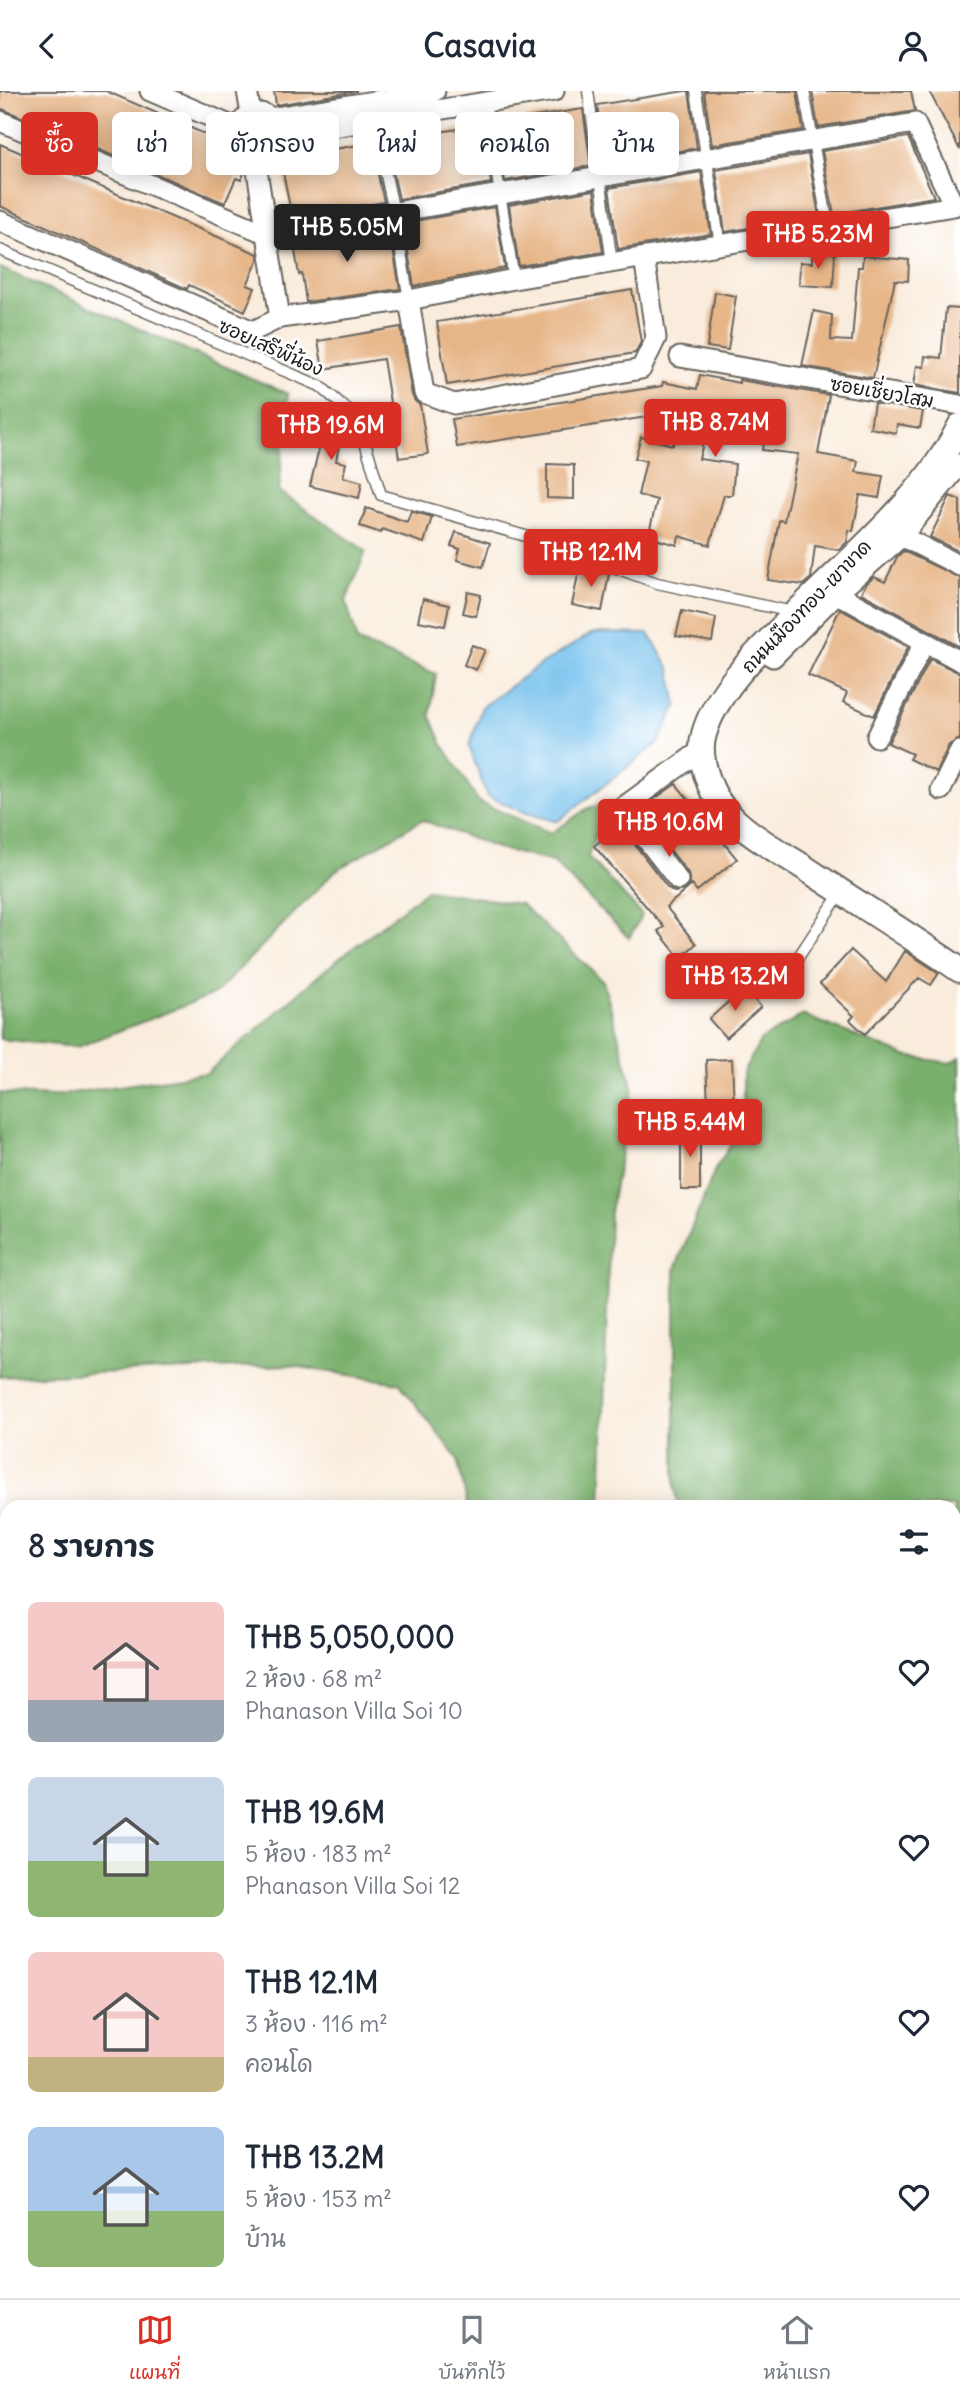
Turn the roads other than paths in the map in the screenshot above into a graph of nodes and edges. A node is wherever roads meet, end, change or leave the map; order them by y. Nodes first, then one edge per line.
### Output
1 (150, 91) edge
2 (247, 91) edge
3 (435, 91) edge
4 (554, 91) edge
5 (588, 91) edge
6 (696, 91) edge
7 (804, 91) edge
8 (485, 102) junction
9 (219, 112) edge
10 (255, 112) edge
11 (323, 112) edge
12 (423, 112) edge
13 (0, 121) edge
14 (812, 141) junction
15 (707, 159) junction
16 (258, 175) edge
17 (386, 175) edge
18 (601, 177) junction
19 (500, 195) junction
20 (394, 212) junction
21 (0, 221) edge
22 (828, 225) junction
23 (267, 234) junction
24 (720, 245) junction
25 (0, 250) edge
26 (644, 257) junction
27 (612, 263) junction
28 (513, 279) junction
29 (409, 300) junction
30 (280, 318) junction
31 (680, 358) dead end
32 (960, 405) edge
33 (959, 430) edge
34 (960, 464) edge
35 (893, 532) junction
36 (960, 566) edge
37 (829, 590) junction
38 (796, 613) junction
39 (924, 643) junction
40 (773, 657) dead end
41 (960, 661) edge
42 (877, 737) dead end
43 (703, 749) junction
44 (960, 751) edge
45 (941, 790) dead end
46 (678, 880) dead end
47 (841, 892) junction
48 (960, 970) edge
49 (782, 982) dead end

1 - 9 street
2 - 10 street
3 - 11 street
4 - 8 street
5 - 18 lane
6 - 15 lane
7 - 14 lane
8 - 12 street
8 - 19 lane
13 - 23 street
14 - 15 street
14 - 22 lane
14 - 22 street
15 - 18 street
15 - 24 lane
16 - 23 street
17 - 20 lane
18 - 19 street
18 - 27 lane
19 - 20 street
19 - 28 lane
20 - 23 street
20 - 29 lane
21 - 30 street
22 - 24 street
23 - 30 street
24 - 26 street
25 - 38 lane, ซอยเสรีพี่น้อง
26 - 27 street
26 - 29 street
27 - 28 street
28 - 29 street
29 - 30 street
31 - 32 street, ซอยเชี่ยวโสม
33 - 35 street, ถนนเมืองทอง-เขาขาด
34 - 35 street
35 - 36 street
35 - 37 street, ถนนเมืองทอง-เขาขาด
37 - 38 street, ถนนเมืองทอง-เขาขาด
37 - 39 street
37 - 40 street
38 - 43 street, ถนนเมืองทอง-เขาขาด
39 - 41 street
39 - 42 street
43 - 46 street
43 - 47 street, ถนนเมืองทอง-เขาขาด
44 - 45 street
47 - 48 street, ถนนเมืองทอง-เขาขาด
47 - 49 lane

